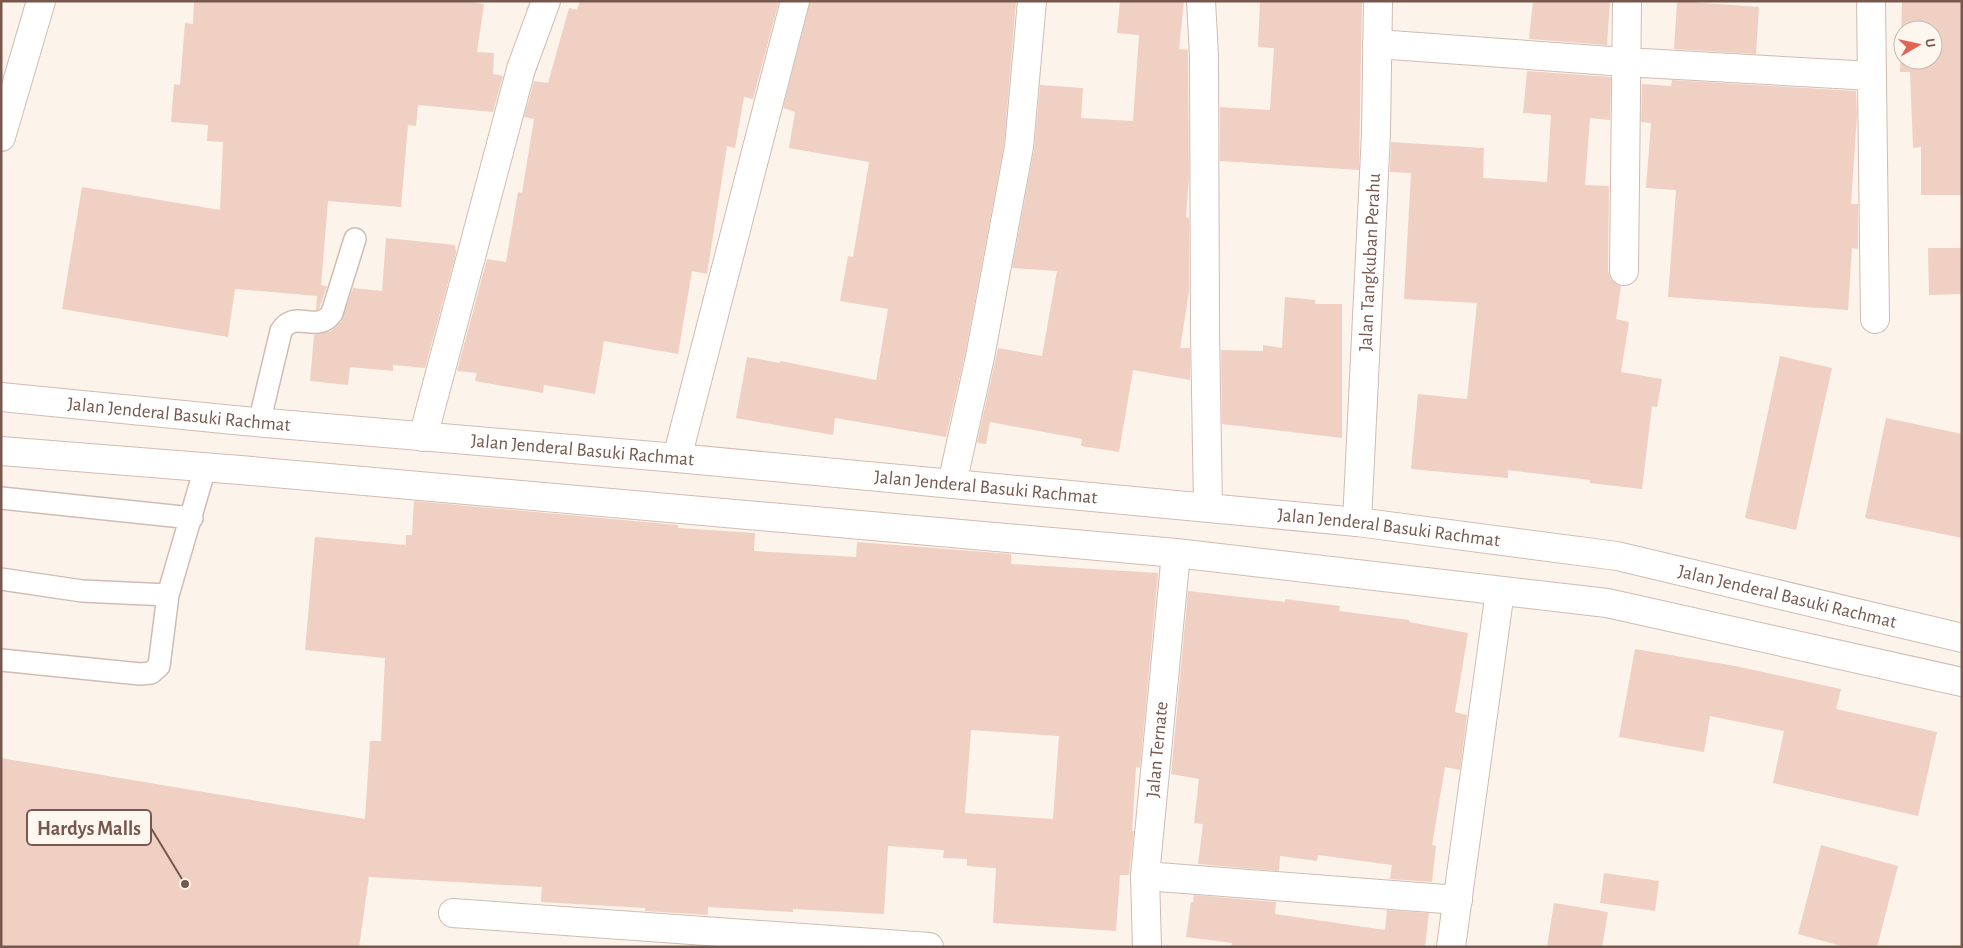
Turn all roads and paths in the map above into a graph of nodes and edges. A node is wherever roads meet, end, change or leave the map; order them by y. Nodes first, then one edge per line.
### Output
1 (41, 1) edge
2 (546, 1) edge
3 (795, 1) edge
4 (1032, 1) edge
5 (1201, 1) edge
6 (1378, 1) edge
7 (1627, 1) edge
8 (1871, 1) edge
9 (1377, 44) junction
10 (1625, 62) junction
11 (1872, 76) junction
12 (1, 137) edge
13 (355, 239) dead end
14 (1624, 271) dead end
15 (1875, 319) dead end
16 (1, 397) edge
17 (259, 422) junction
18 (423, 437) junction
19 (1, 451) edge
20 (678, 458) junction
21 (205, 468) junction
22 (952, 484) junction
23 (1, 498) edge
24 (1208, 508) junction
25 (192, 518) junction
26 (1357, 522) junction
27 (1176, 553) junction
28 (1, 579) edge
29 (1500, 591) junction
30 (168, 595) junction
31 (1962, 638) edge
32 (1, 660) edge
33 (1961, 681) edge
34 (1145, 876) junction
35 (1458, 900) junction
36 (453, 913) dead end
37 (929, 947) edge
38 (1147, 947) edge
39 (1451, 947) edge

1 - 12 street
2 - 18 street
3 - 20 street
4 - 22 street
5 - 24 street
6 - 9 street, Jalan Tangkuban Perahu
7 - 10 street
8 - 11 street
9 - 10 street
9 - 26 street, Jalan Tangkuban Perahu
10 - 11 street
10 - 14 street
11 - 15 street
13 - 17 lane
16 - 17 street, Jalan Jenderal Basuki Rachmat
17 - 18 street, Jalan Jenderal Basuki Rachmat
18 - 20 street, Jalan Jenderal Basuki Rachmat
19 - 21 street
20 - 22 street, Jalan Jenderal Basuki Rachmat
21 - 25 lane
21 - 27 street
22 - 24 street, Jalan Jenderal Basuki Rachmat
23 - 25 lane
24 - 26 street, Jalan Jenderal Basuki Rachmat
25 - 30 lane
26 - 31 street, Jalan Jenderal Basuki Rachmat
27 - 29 street
27 - 34 street, Jalan Ternate
28 - 30 lane
29 - 33 street
29 - 35 street
30 - 32 lane
34 - 35 street
34 - 38 street, Jalan Ternate
35 - 39 street
36 - 37 street

